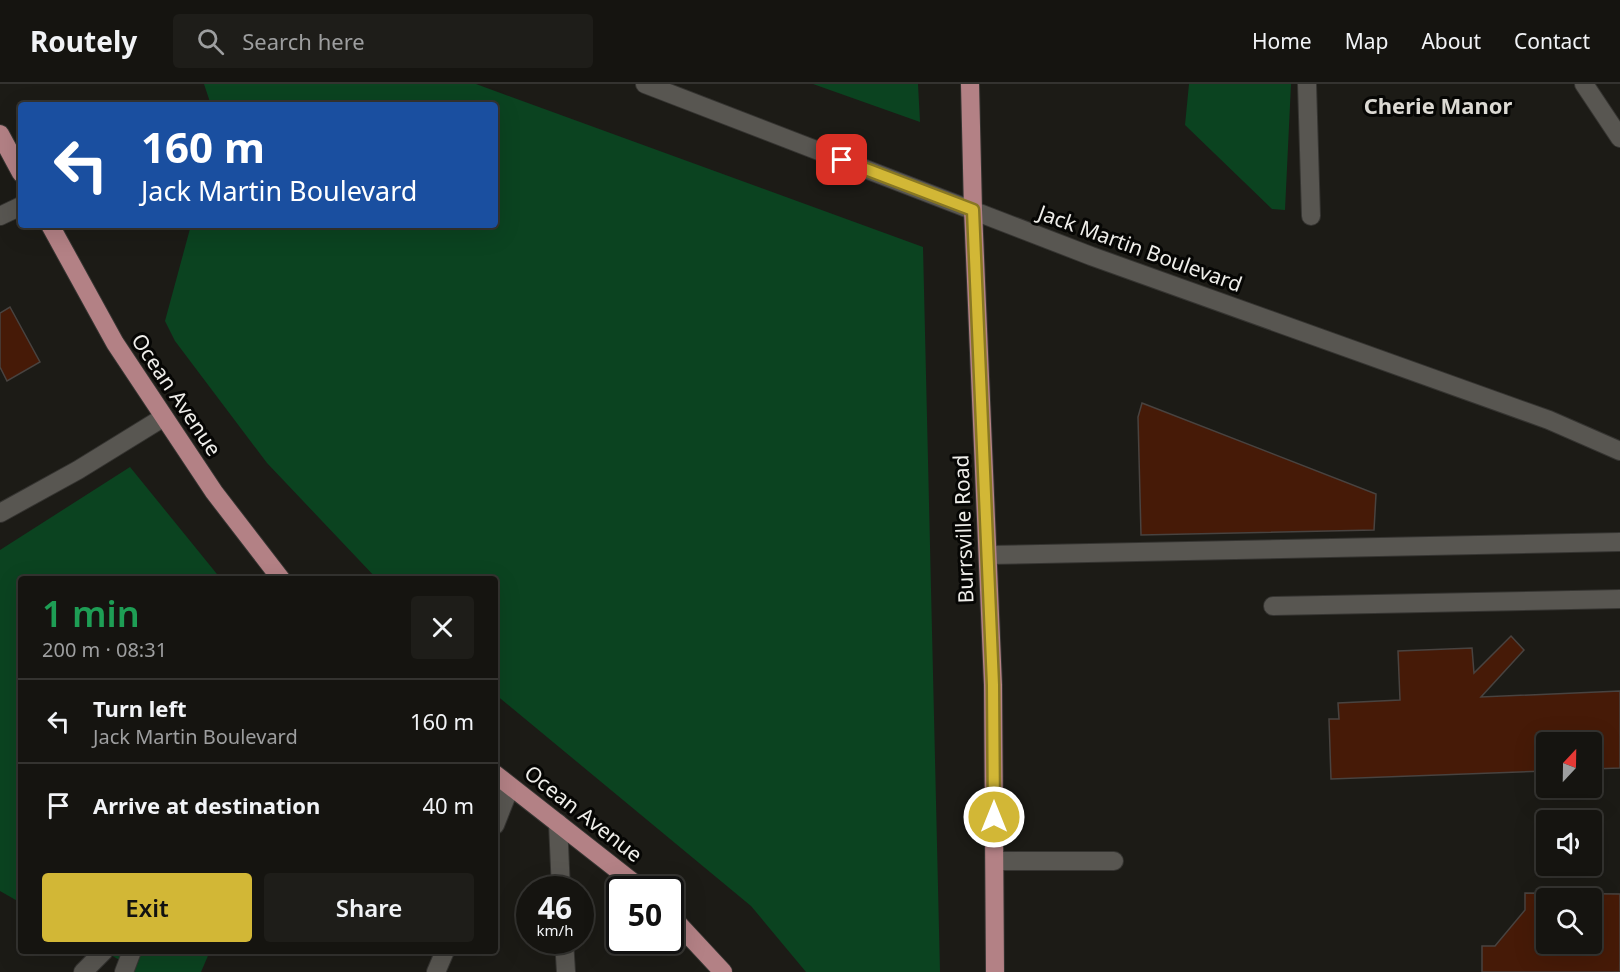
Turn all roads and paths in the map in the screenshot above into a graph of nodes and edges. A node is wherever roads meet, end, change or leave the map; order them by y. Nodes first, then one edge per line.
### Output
1 (645, 84) edge
2 (970, 84) edge
3 (1307, 84) edge
4 (1584, 84) edge
5 (0, 135) edge
6 (1620, 138) edge
7 (18, 168) edge
8 (18, 207) edge
9 (973, 210) junction
10 (0, 216) edge
11 (1311, 216) dead end
12 (52, 228) edge
13 (164, 417) junction
14 (1620, 451) edge
15 (0, 513) edge
16 (1620, 542) edge
17 (988, 555) junction
18 (277, 576) edge
19 (1620, 599) edge
20 (1273, 606) dead end
21 (498, 777) edge
22 (510, 787) junction
23 (498, 817) edge
24 (558, 823) junction
25 (995, 861) junction
26 (1114, 861) dead end
27 (560, 876) edge
28 (626, 876) edge
29 (684, 930) edge
30 (101, 954) edge
31 (131, 954) edge
32 (444, 954) edge
33 (565, 954) edge
34 (83, 972) edge
35 (124, 972) edge
36 (436, 972) edge
37 (566, 972) edge
38 (723, 972) edge
39 (996, 972) edge

1 - 9 street, Jack Martin Boulevard
2 - 9 main road, Burrsville Road
3 - 11 street
4 - 6 street
5 - 7 main road
8 - 10 street
9 - 14 street, Jack Martin Boulevard
9 - 17 main road, Burrsville Road
12 - 13 main road, Ocean Avenue
13 - 15 street
13 - 18 main road, Ocean Avenue
16 - 17 street
17 - 25 main road, Burrsville Road
19 - 20 street
21 - 22 main road, Ocean Avenue
22 - 23 street
22 - 24 main road, Ocean Avenue
24 - 27 street
24 - 28 main road, Ocean Avenue
25 - 26 street
25 - 39 main road, Burrsville Road
29 - 38 main road
30 - 34 street
31 - 35 street
32 - 36 street
33 - 37 street

